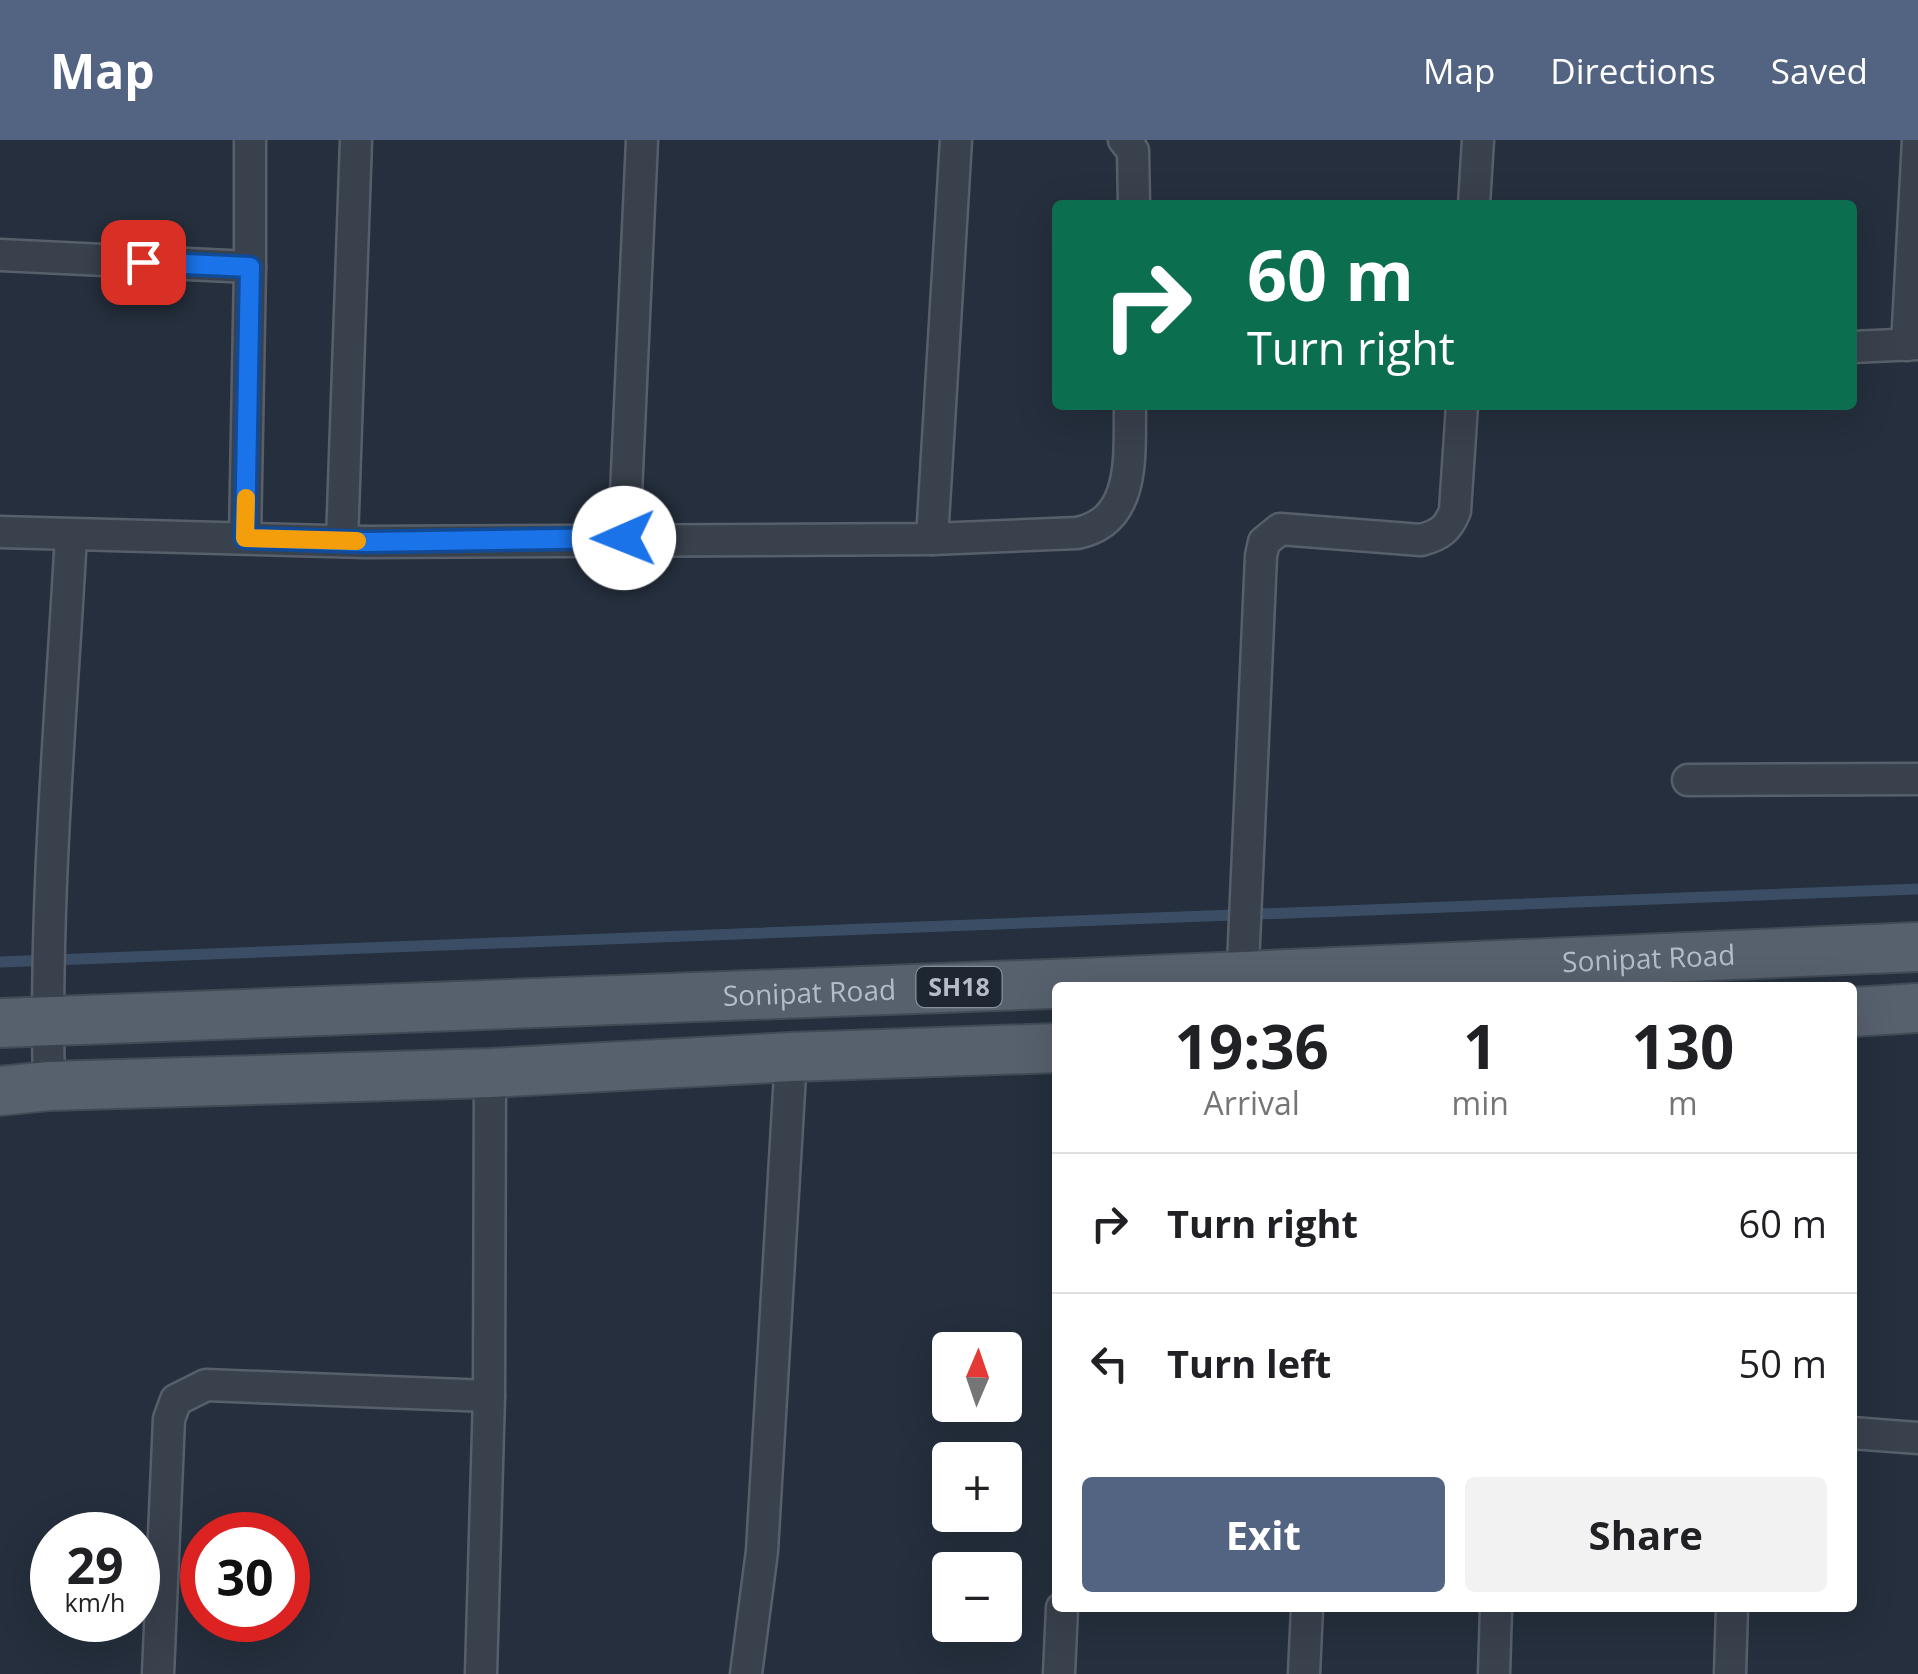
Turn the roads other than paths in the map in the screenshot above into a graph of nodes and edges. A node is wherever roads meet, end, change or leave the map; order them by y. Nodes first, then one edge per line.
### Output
1 (250, 140) edge
2 (356, 140) edge
3 (642, 140) edge
4 (956, 140) edge
5 (1124, 140) edge
6 (1478, 140) edge
7 (1918, 140) edge
8 (1134, 200) edge
9 (1474, 200) edge
10 (0, 255) edge
11 (250, 267) junction
12 (1912, 344) edge
13 (1857, 346) edge
14 (1130, 410) edge
15 (1462, 410) edge
16 (0, 532) edge
17 (71, 536) junction
18 (245, 538) junction
19 (624, 538) junction
20 (932, 539) junction
21 (342, 541) junction
22 (1918, 779) edge
23 (1688, 780) dead end
24 (1918, 946) edge
25 (1241, 982) edge
26 (1052, 988) edge
27 (1918, 1008) edge
28 (1857, 1012) edge
29 (48, 1021) junction
30 (0, 1022) edge
31 (1052, 1048) edge
32 (791, 1056) junction
33 (490, 1073) junction
34 (49, 1086) junction
35 (0, 1091) edge
36 (490, 1396) junction
37 (1857, 1434) edge
38 (1918, 1438) edge
39 (1062, 1612) edge
40 (1307, 1612) edge
41 (1496, 1612) edge
42 (1732, 1612) edge
43 (158, 1674) edge
44 (481, 1674) edge
45 (746, 1674) edge
46 (1059, 1674) edge
47 (1304, 1674) edge
48 (1494, 1674) edge
49 (1730, 1674) edge

1 - 11 street
2 - 21 street
3 - 19 street
4 - 20 street
5 - 8 street
6 - 9 street
7 - 12 street
10 - 11 street
11 - 18 street
12 - 13 street
14 - 20 street
15 - 25 street
16 - 17 street
17 - 18 street
17 - 29 street
18 - 21 street
19 - 20 street
19 - 21 street
22 - 23 street
24 - 25 main road, Sonipat Road / SH18
26 - 29 main road, Sonipat Road / SH18
27 - 28 main road
29 - 30 main road, Sonipat Road / SH18
29 - 34 street
31 - 32 main road
32 - 33 main road
32 - 45 street
33 - 34 main road
33 - 36 street
34 - 35 main road
36 - 43 street
36 - 44 street
37 - 38 street
39 - 46 street
40 - 47 street
41 - 48 street
42 - 49 street

